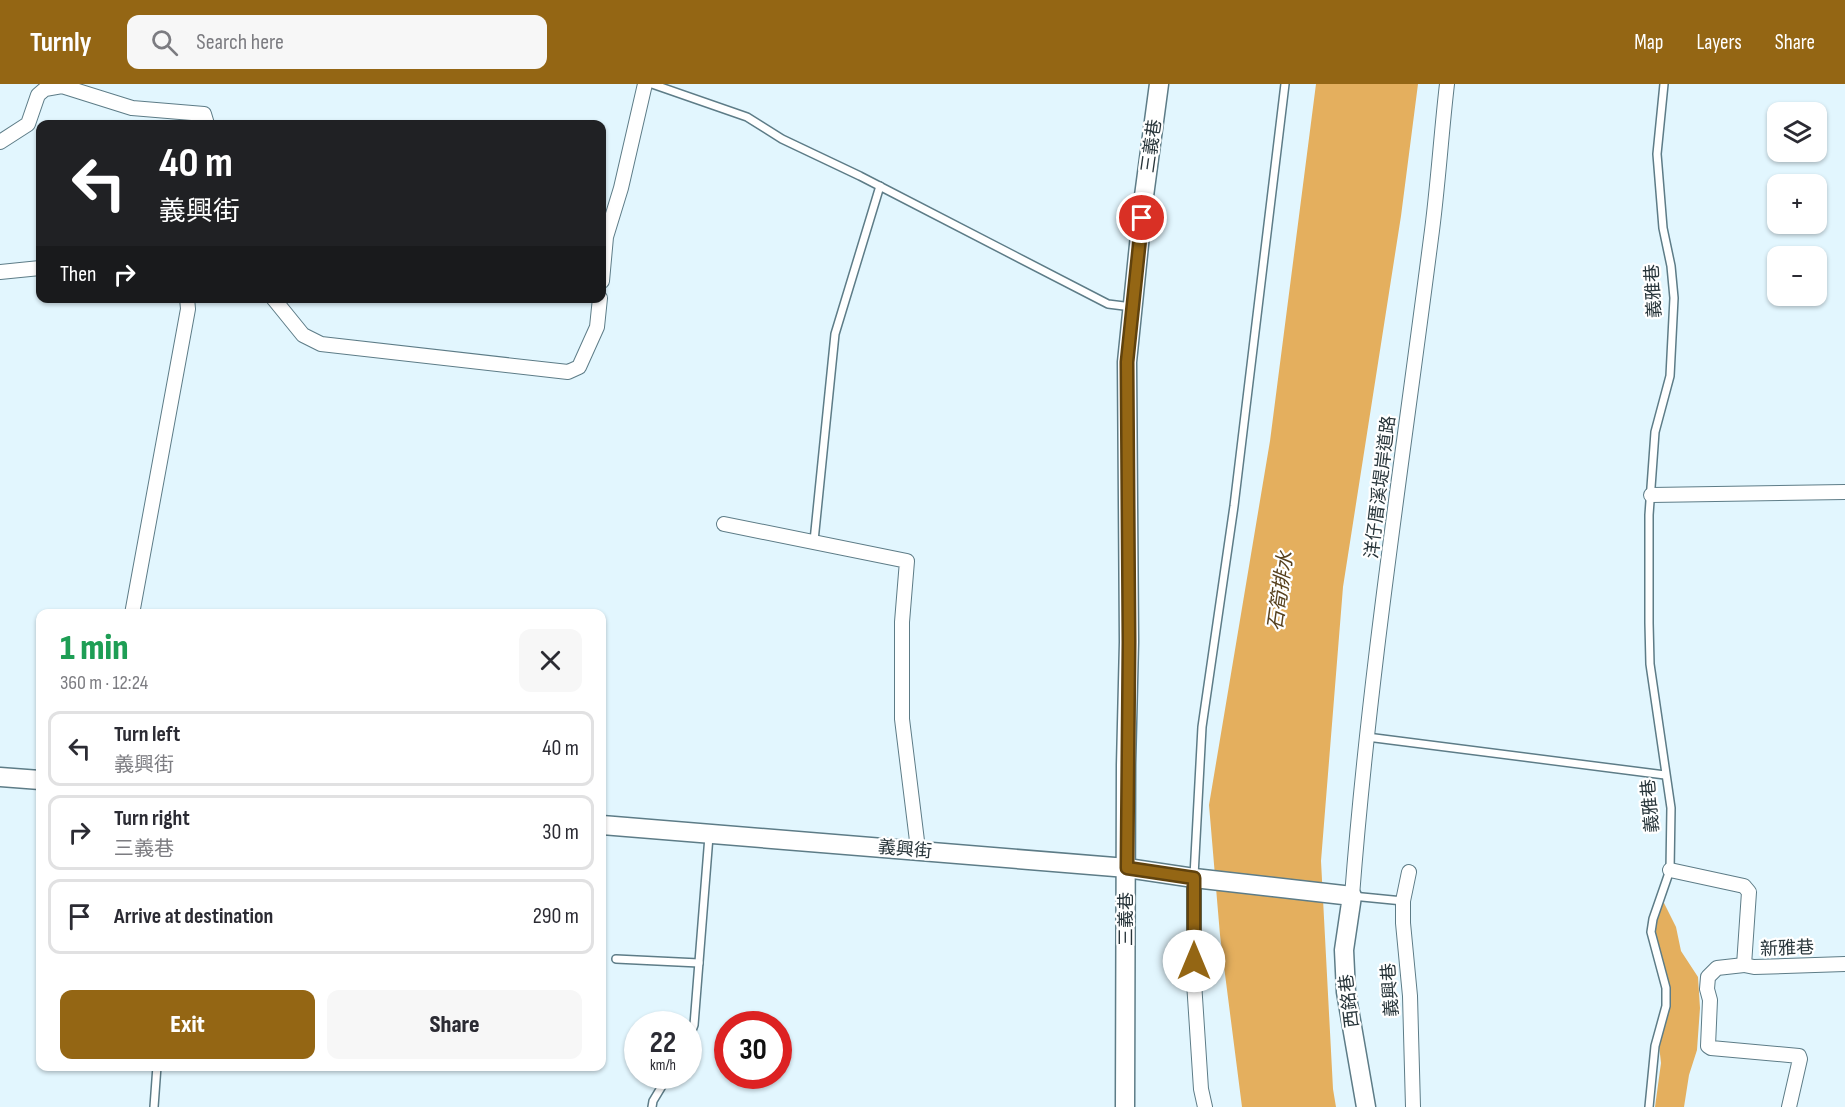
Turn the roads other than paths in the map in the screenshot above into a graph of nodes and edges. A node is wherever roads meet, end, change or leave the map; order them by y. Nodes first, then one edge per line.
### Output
1 (645, 84) edge
2 (652, 84) edge
3 (1159, 84) edge
4 (1285, 84) edge
5 (1447, 84) edge
6 (1664, 84) edge
7 (206, 120) edge
8 (0, 142) edge
9 (880, 186) junction
10 (606, 237) edge
11 (36, 268) edge
12 (0, 272) edge
13 (188, 303) edge
14 (277, 303) edge
15 (599, 303) edge
16 (1132, 307) junction
17 (1845, 492) edge
18 (1651, 495) junction
19 (724, 524) dead end
20 (814, 541) junction
21 (133, 609) edge
22 (1367, 737) junction
23 (1665, 775) junction
24 (0, 777) edge
25 (36, 780) edge
26 (606, 825) edge
27 (710, 834) junction
28 (918, 849) junction
29 (1127, 868) junction
30 (1670, 870) junction
31 (1409, 872) dead end
32 (1201, 879) junction
33 (1352, 896) junction
34 (1403, 901) junction
35 (616, 959) dead end
36 (699, 963) junction
37 (1845, 964) edge
38 (1744, 965) junction
39 (695, 1011) edge
40 (157, 1071) edge
41 (660, 1089) edge
42 (154, 1107) edge
43 (652, 1107) edge
44 (1125, 1107) edge
45 (1205, 1107) edge
46 (1366, 1107) edge
47 (1413, 1107) edge
48 (1649, 1107) edge
49 (1789, 1107) edge

1 - 10 street
2 - 9 lane
3 - 16 street, 三義巷
4 - 32 lane
5 - 22 street, 洋仔厝溪堤岸道路
6 - 18 lane, 義雅巷
7 - 8 street
9 - 16 lane
9 - 20 lane
11 - 12 street
13 - 21 street
14 - 15 street
16 - 29 street, 三義巷
17 - 18 street
18 - 23 lane, 義雅巷
19 - 20 street
20 - 28 street
22 - 23 lane
22 - 33 street, 洋仔厝溪堤岸道路
23 - 30 lane, 義雅巷
24 - 25 street
26 - 27 street, 義興街
27 - 28 street, 義興街
27 - 36 lane
28 - 29 street, 義興街
29 - 32 street, 義興街
29 - 44 street, 三義巷
30 - 38 street, 新雅巷
30 - 48 lane, 義雅巷
31 - 34 street, 義興巷
32 - 33 street, 義興街
32 - 45 street
33 - 34 lane
33 - 46 street, 西銘巷
34 - 47 street, 義興巷
35 - 36 lane
36 - 39 lane
37 - 38 street, 新雅巷
38 - 49 street
40 - 42 lane
41 - 43 lane

